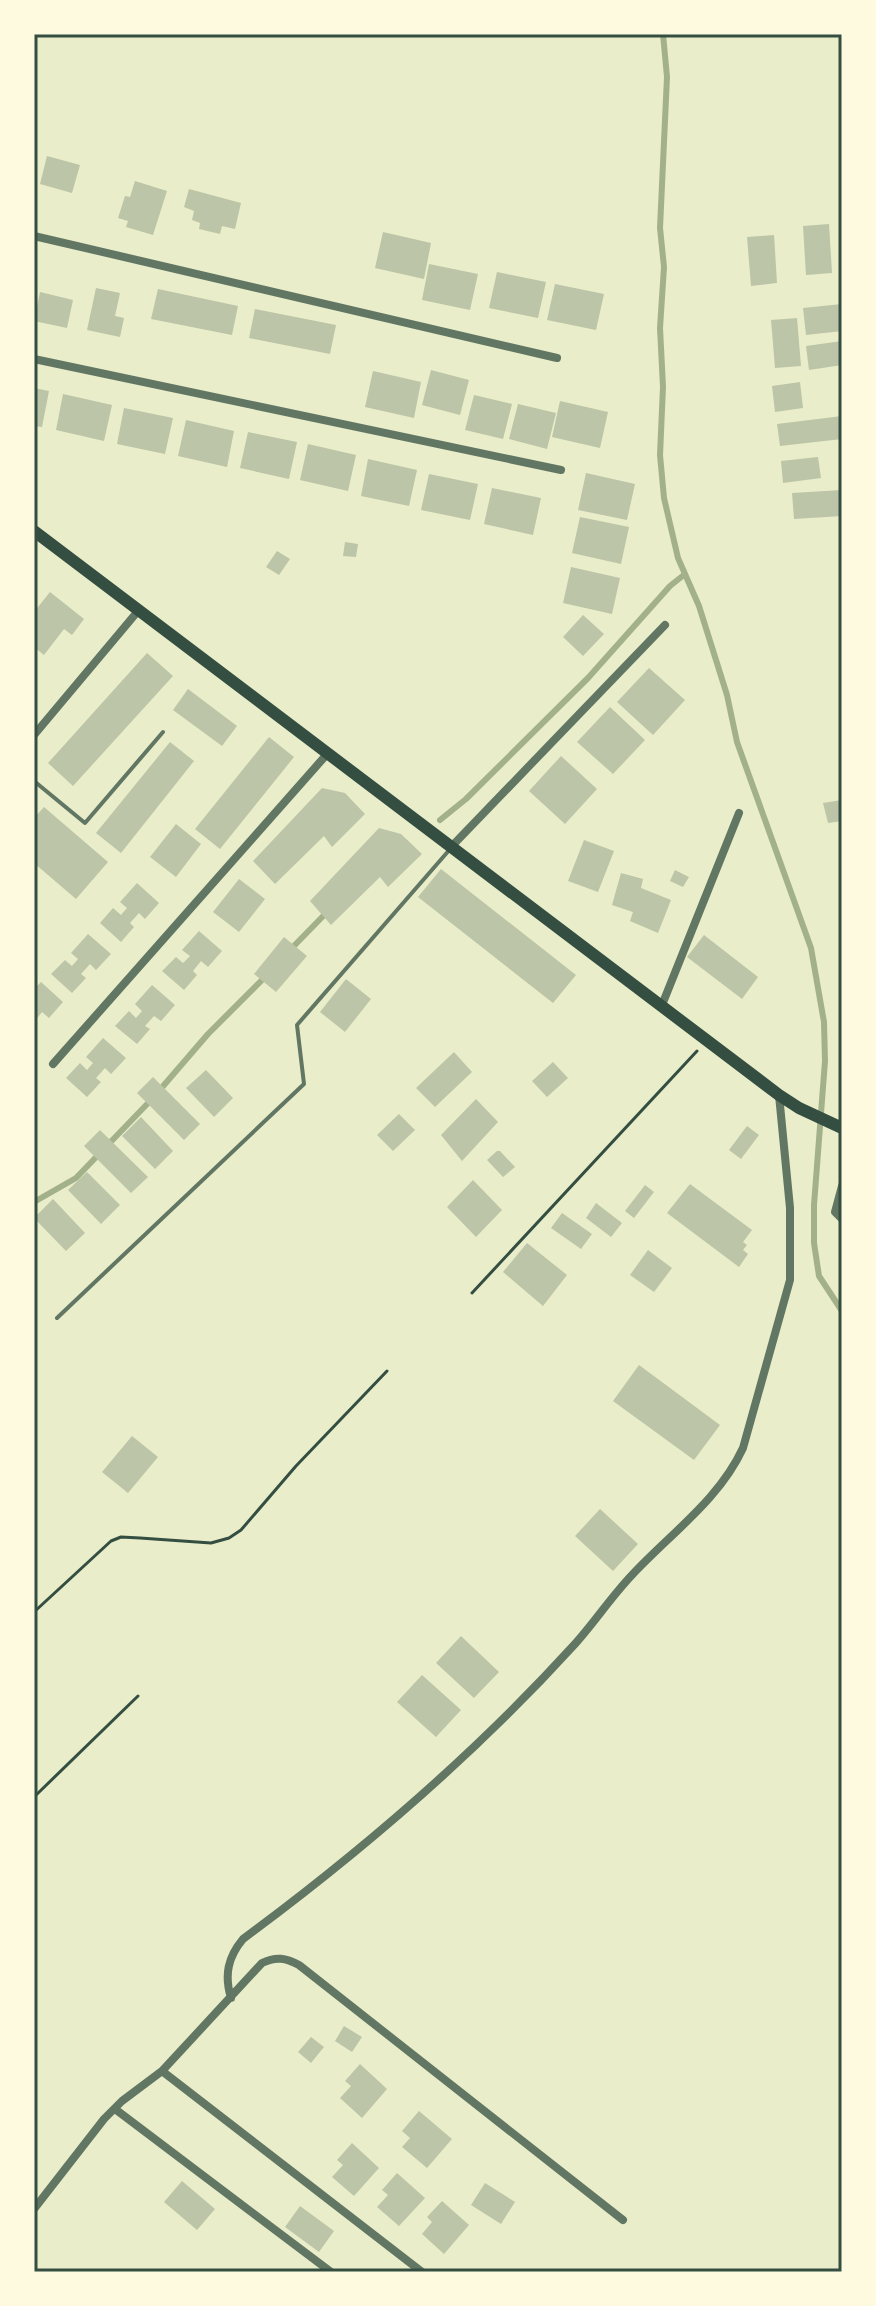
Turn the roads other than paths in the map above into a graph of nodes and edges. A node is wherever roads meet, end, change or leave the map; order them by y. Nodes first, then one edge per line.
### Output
1 (34, 236) edge
2 (557, 358) dead end
3 (34, 359) edge
4 (561, 470) dead end
5 (34, 531) edge
6 (138, 611) junction
7 (665, 625) dead end
8 (163, 732) dead end
9 (34, 735) edge
10 (328, 753) junction
11 (34, 781) edge
12 (739, 813) dead end
13 (452, 846) junction
14 (662, 1005) junction
15 (53, 1064) dead end
16 (779, 1095) junction
17 (842, 1128) edge
18 (842, 1186) edge
19 (842, 1219) edge
20 (57, 1318) dead end
21 (231, 1998) junction
22 (162, 2071) junction
23 (115, 2109) junction
24 (34, 2209) edge
25 (623, 2220) dead end
26 (331, 2272) edge
27 (422, 2272) edge

1 - 2 street
3 - 4 street
5 - 6 main road
6 - 9 street
6 - 10 main road
7 - 13 street
8 - 11 lane
10 - 13 main road
10 - 15 street
12 - 14 street
13 - 14 main road
13 - 20 lane
14 - 16 main road
16 - 17 main road
16 - 21 street
18 - 19 street
21 - 22 street
21 - 25 street
22 - 23 street
22 - 27 street
23 - 24 street
23 - 26 street

